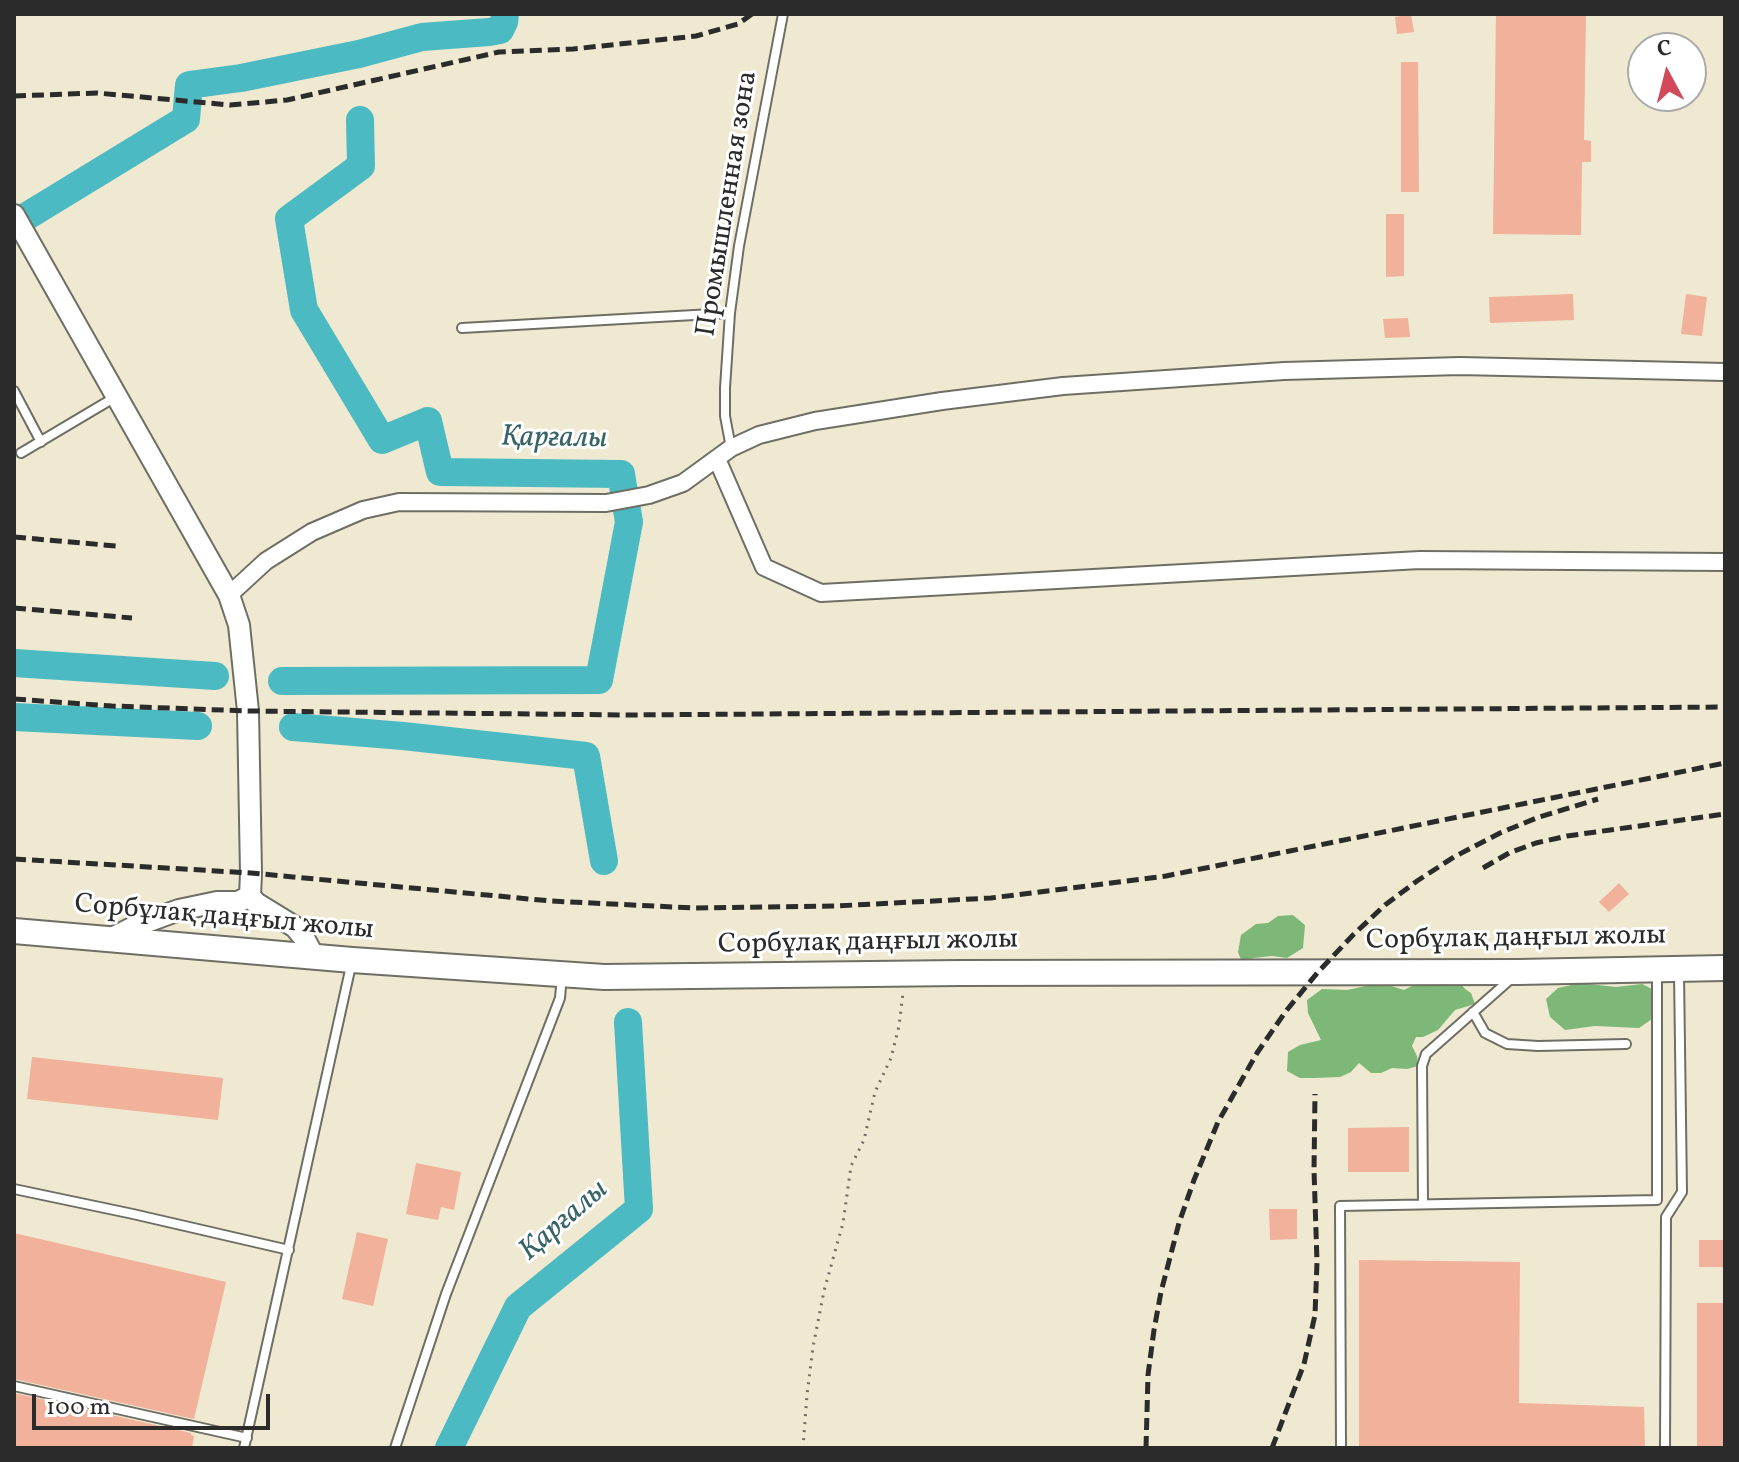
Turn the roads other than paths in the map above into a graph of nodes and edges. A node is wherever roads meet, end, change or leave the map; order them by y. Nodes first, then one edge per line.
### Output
1 (783, 14) edge
2 (14, 215) edge
3 (730, 313) junction
4 (462, 328) dead end
5 (1725, 372) edge
6 (14, 391) edge
7 (117, 396) junction
8 (41, 442) junction
9 (731, 448) junction
10 (21, 453) dead end
11 (717, 459) junction
12 (1725, 562) edge
13 (229, 595) junction
14 (250, 896) junction
15 (14, 931) edge
16 (108, 940) junction
17 (314, 957) junction
18 (352, 960) junction
19 (1725, 968) edge
20 (1668, 969) junction
21 (1518, 972) junction
22 (563, 975) junction
23 (1473, 1012) junction
24 (1626, 1044) dead end
25 (14, 1189) edge
26 (1657, 1200) junction
27 (1423, 1204) junction
28 (1666, 1217) junction
29 (289, 1250) junction
30 (14, 1386) edge
31 (247, 1438) junction
32 (244, 1448) edge
33 (395, 1448) edge
34 (1341, 1448) edge
35 (1665, 1448) edge

1 - 3 lane, Промышленная зона
2 - 7 street
3 - 4 lane
3 - 9 lane, Промышленная зона
5 - 9 street
6 - 8 lane
7 - 8 lane
7 - 13 street
8 - 10 lane
9 - 11 street
11 - 12 street
11 - 13 street
13 - 14 street
14 - 16 street
14 - 17 street
15 - 16 main road, Сорбұлақ даңғыл жолы
16 - 17 main road, Сорбұлақ даңғыл жолы
17 - 18 main road, Сорбұлақ даңғыл жолы
18 - 22 main road, Сорбұлақ даңғыл жолы
18 - 29 lane
19 - 20 main road, Сорбұлақ даңғыл жолы
20 - 21 main road, Сорбұлақ даңғыл жолы
20 - 26 lane
20 - 28 lane
21 - 22 main road, Сорбұлақ даңғыл жолы
21 - 23 lane
22 - 33 lane
23 - 24 lane
23 - 27 lane
25 - 29 lane
26 - 27 lane
26 - 28 lane
27 - 34 lane
28 - 35 lane
29 - 31 lane
30 - 31 lane
31 - 32 lane

